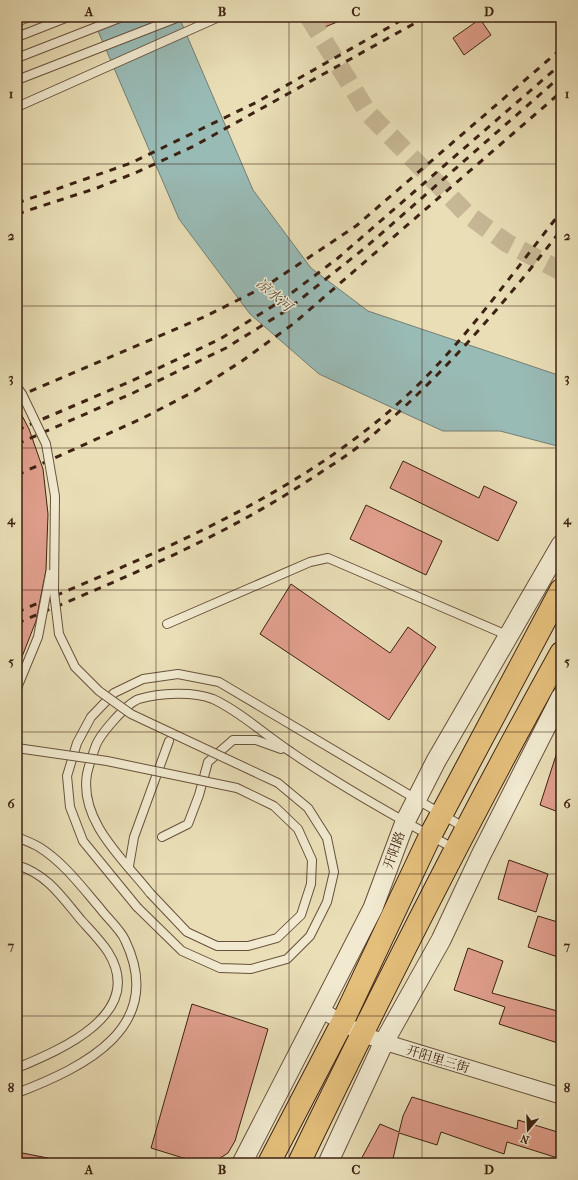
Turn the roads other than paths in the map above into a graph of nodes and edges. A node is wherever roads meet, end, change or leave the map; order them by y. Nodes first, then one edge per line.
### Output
1 (29, 17) edge
2 (68, 17) edge
3 (122, 17) edge
4 (179, 17) edge
5 (219, 17) edge
6 (17, 22) edge
7 (17, 37) edge
8 (17, 58) edge
9 (17, 80) edge
10 (17, 106) edge
11 (17, 387) edge
12 (561, 545) edge
13 (55, 551) junction
14 (561, 590) edge
15 (167, 624) dead end
16 (508, 636) junction
17 (561, 653) edge
18 (17, 688) edge
19 (561, 697) edge
20 (169, 740) dead end
21 (17, 748) edge
22 (291, 752) junction
23 (416, 799) junction
24 (442, 814) junction
25 (405, 822) junction
26 (466, 828) junction
27 (430, 836) junction
28 (17, 837) edge
29 (162, 837) dead end
30 (455, 849) junction
31 (17, 865) edge
32 (129, 866) junction
33 (321, 1010) junction
34 (342, 1023) junction
35 (362, 1034) junction
36 (384, 1042) junction
37 (17, 1068) edge
38 (17, 1093) edge
39 (561, 1096) edge
40 (242, 1163) edge
41 (269, 1163) edge
42 (299, 1163) edge
43 (328, 1163) edge

1 - 6 lane
2 - 7 lane
3 - 8 lane
4 - 9 lane
5 - 10 lane
11 - 13 lane, bridge
12 - 16 street, 开阳路
13 - 18 lane, bridge
13 - 23 lane, bridge
14 - 24 main road, 开阳路
15 - 16 lane
16 - 23 street, 开阳路
17 - 26 main road
19 - 36 street
20 - 32 lane
21 - 32 lane, bridge
22 - 25 lane
22 - 29 lane
22 - 32 lane
23 - 24 lane
23 - 25 street, 开阳路
24 - 26 lane
24 - 27 main road, 开阳路
25 - 27 lane
25 - 33 street, 开阳路
26 - 30 main road
27 - 30 lane
27 - 34 main road, 开阳路
28 - 38 lane
30 - 35 main road
31 - 37 lane
33 - 34 street, 开阳里三街
33 - 40 street, 开阳路
34 - 35 street, 开阳里三街
34 - 41 main road, 开阳路
35 - 36 street, 开阳里三街
35 - 42 main road
36 - 39 street, 开阳里三街
36 - 43 street

